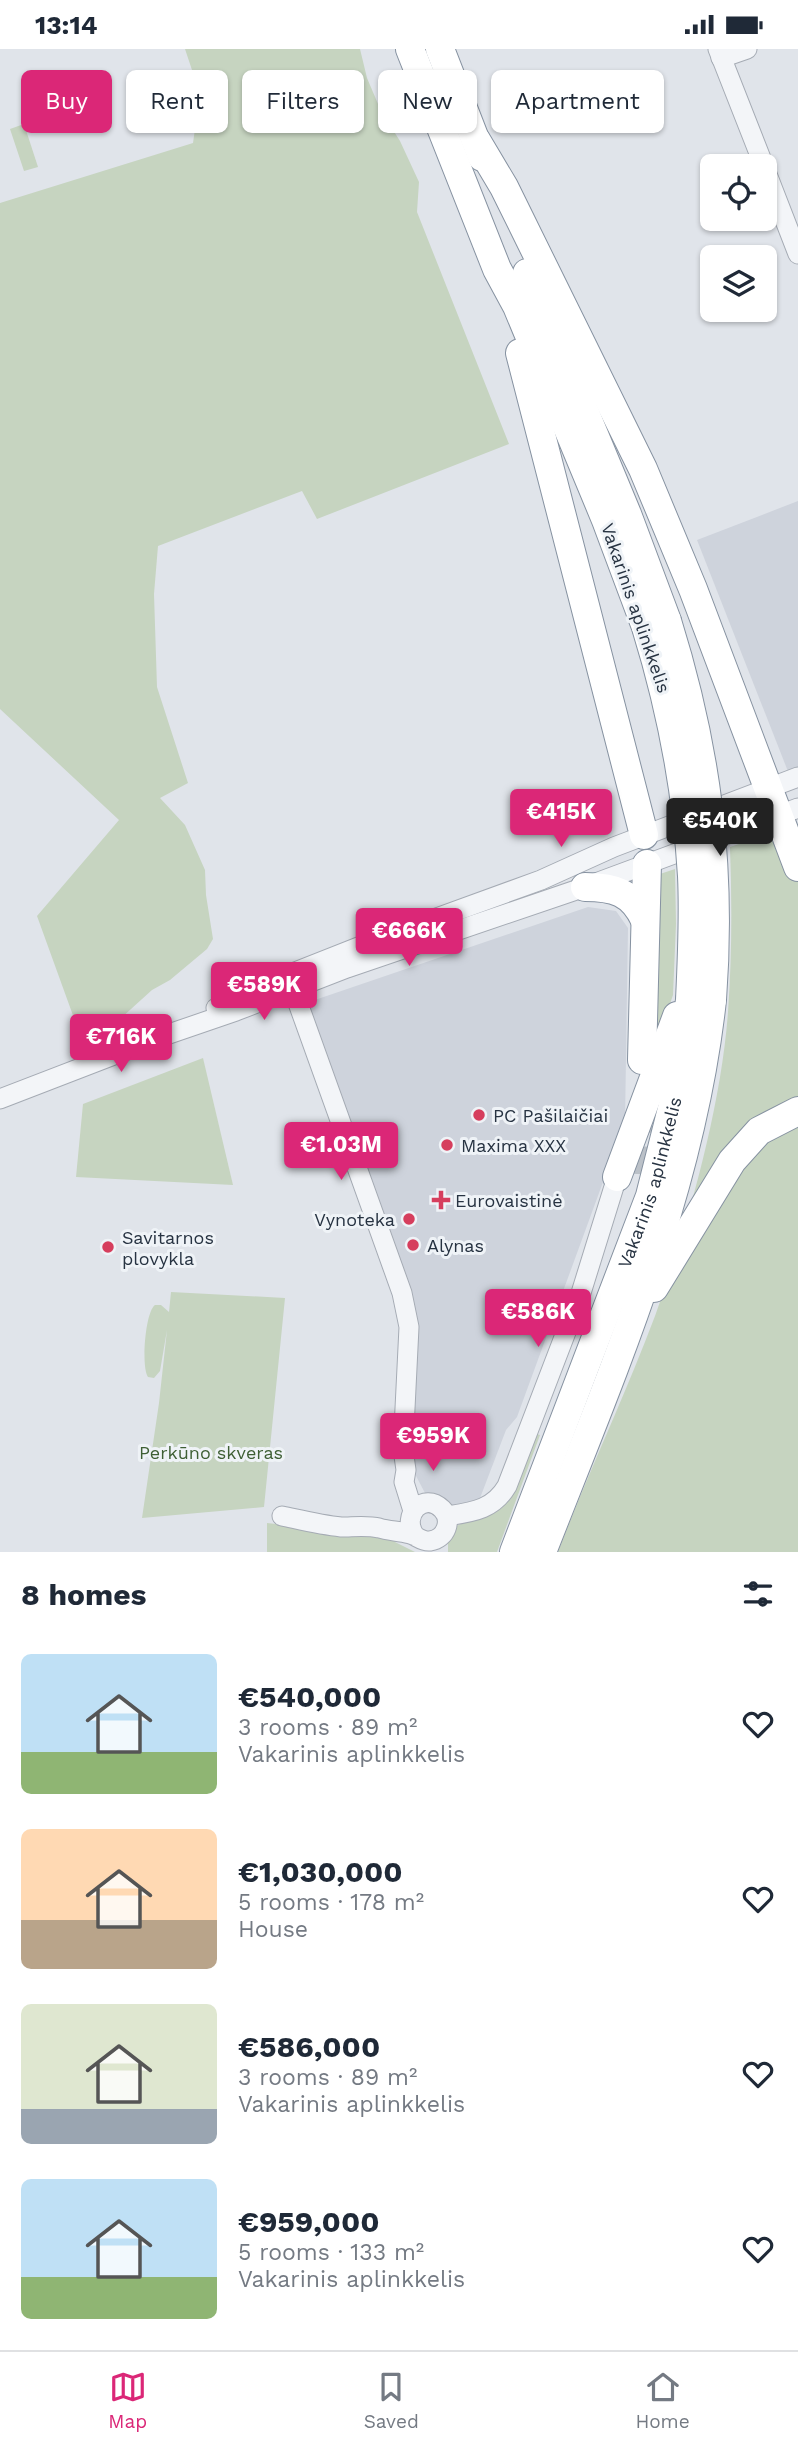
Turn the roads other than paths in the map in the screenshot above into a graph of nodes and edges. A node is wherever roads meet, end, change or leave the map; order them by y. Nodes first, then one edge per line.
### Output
1 (410, 49) edge
2 (440, 49) edge
3 (747, 49) edge
4 (719, 54) edge
5 (476, 140) junction
6 (758, 154) edge
7 (777, 201) edge
8 (798, 254) edge
9 (498, 269) junction
10 (657, 624) junction
11 (798, 777) edge
12 (768, 788) junction
13 (788, 811) edge
14 (651, 832) junction
15 (647, 864) junction
16 (798, 867) edge
17 (585, 887) junction
18 (645, 920) junction
19 (291, 982) junction
20 (694, 999) junction
21 (642, 1060) dead end
22 (0, 1099) edge
23 (798, 1111) edge
24 (627, 1175) junction
25 (627, 1336) junction
26 (405, 1469) junction
27 (412, 1513) junction
28 (282, 1516) dead end
29 (442, 1526) edge
30 (378, 1528) junction
31 (421, 1542) edge
32 (511, 1552) edge
33 (542, 1552) edge

1 - 9 highway, Vakarinis aplinkkelis
2 - 5 highway, Vakarinis aplinkkelis
3 - 4 street
4 - 6 street
5 - 10 highway, Vakarinis aplinkkelis
5 - 12 highway
7 - 8 street
9 - 10 highway, Vakarinis aplinkkelis
9 - 14 highway
10 - 20 highway, Vakarinis aplinkkelis, bridge
10 - 20 highway, Vakarinis aplinkkelis, bridge
11 - 12 street
12 - 13 highway
12 - 14 street
13 - 15 street
13 - 16 highway
14 - 15 street
14 - 19 street
15 - 17 street
15 - 18 highway
17 - 18 highway
17 - 19 street
18 - 21 highway
19 - 22 street
19 - 26 street
20 - 24 highway
20 - 25 highway, Vakarinis aplinkkelis
20 - 32 highway, Vakarinis aplinkkelis
23 - 25 highway
24 - 29 street
24 - 32 highway
25 - 33 highway, Vakarinis aplinkkelis
26 - 27 street
26 - 29 street
27 - 29 street
27 - 30 street
27 - 31 street
28 - 30 street
29 - 31 street
30 - 31 street

